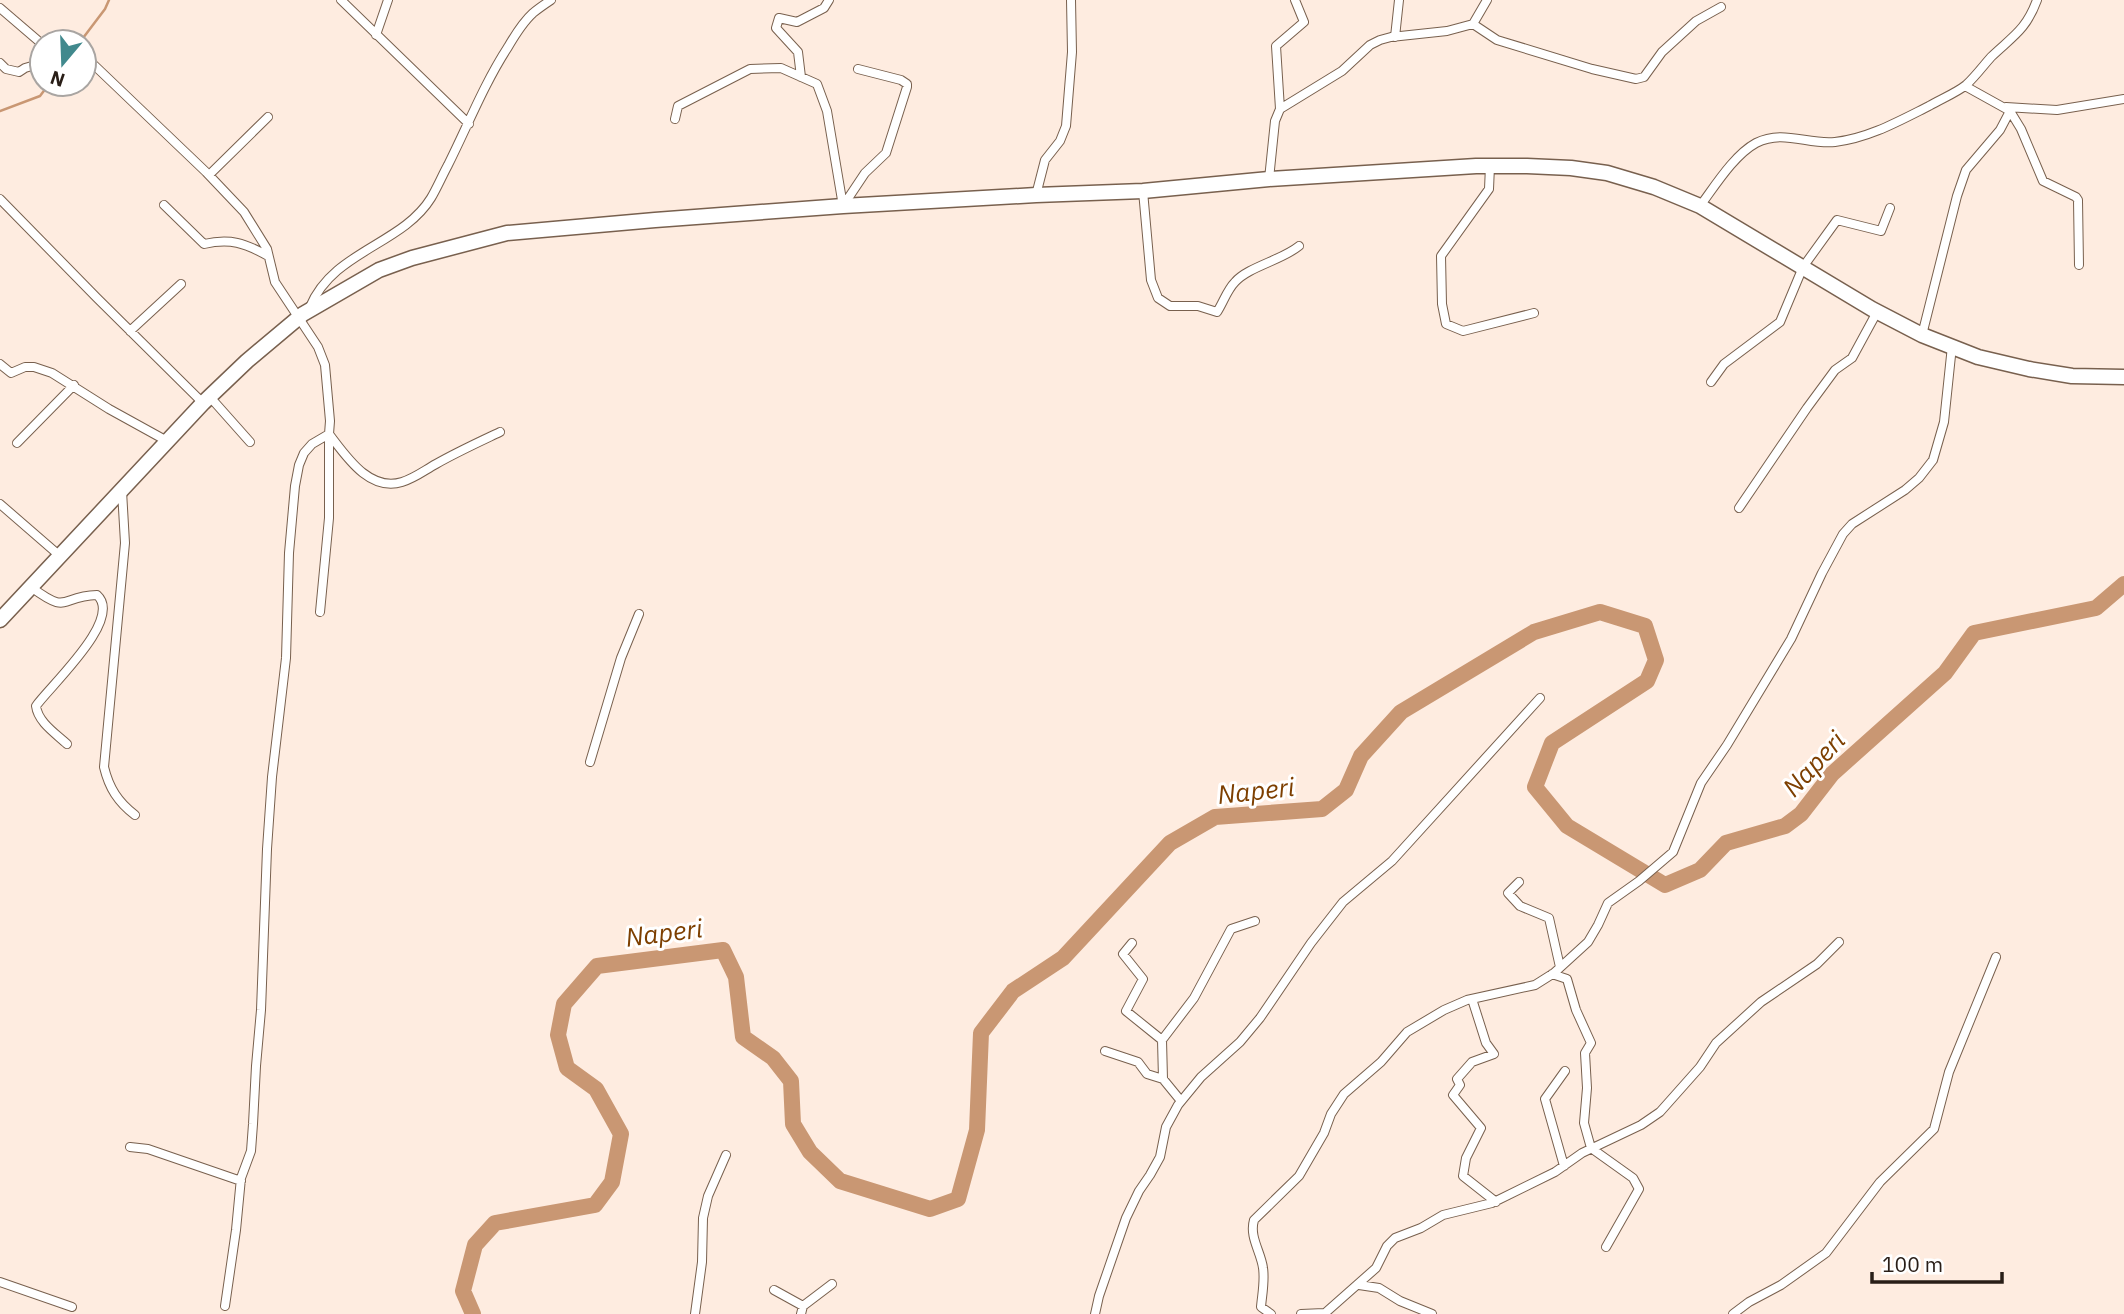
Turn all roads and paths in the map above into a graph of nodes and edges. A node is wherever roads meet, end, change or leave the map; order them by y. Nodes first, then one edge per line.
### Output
1 (341, 0) edge
2 (388, 0) edge
3 (537, 0) edge
4 (551, 0) edge
5 (829, 0) edge
6 (1071, 0) edge
7 (1294, 0) edge
8 (1399, 0) edge
9 (1487, 0) edge
10 (2037, 0) edge
11 (1721, 7) dead end
12 (0, 8) edge
13 (533, 13) junction
14 (1473, 24) junction
15 (28, 32) edge
16 (376, 35) junction
17 (1395, 37) junction
18 (0, 63) edge
19 (28, 68) edge
20 (98, 69) edge
21 (858, 69) dead end
22 (801, 77) junction
23 (1965, 86) junction
24 (2124, 99) edge
25 (1280, 109) junction
26 (2007, 109) junction
27 (268, 117) dead end
28 (675, 119) dead end
29 (469, 124) junction
30 (1490, 166) junction
31 (209, 175) junction
32 (1269, 179) junction
33 (1143, 191) junction
34 (1035, 195) junction
35 (0, 199) edge
36 (164, 205) dead end
37 (844, 206) junction
38 (1700, 206) junction
39 (1890, 208) dead end
40 (1299, 246) dead end
41 (268, 256) junction
42 (2080, 265) dead end
43 (1803, 267) junction
44 (181, 284) dead end
45 (1877, 312) junction
46 (1534, 313) dead end
47 (304, 314) junction
48 (130, 331) junction
49 (1922, 335) junction
50 (1952, 346) junction
51 (0, 364) edge
52 (2124, 377) edge
53 (1710, 382) dead end
54 (74, 385) junction
55 (207, 400) junction
56 (500, 432) dead end
57 (329, 434) junction
58 (167, 441) junction
59 (250, 442) dead end
60 (17, 443) dead end
61 (122, 491) junction
62 (0, 504) edge
63 (1739, 508) dead end
64 (60, 556) junction
65 (31, 587) junction
66 (320, 612) dead end
67 (639, 614) dead end
68 (0, 620) edge
69 (1540, 698) dead end
70 (67, 744) dead end
71 (590, 762) dead end
72 (135, 815) dead end
73 (1519, 882) dead end
74 (1255, 921) dead end
75 (1839, 942) dead end
76 (1132, 943) dead end
77 (1996, 957) dead end
78 (1560, 967) junction
79 (1552, 974) junction
80 (1472, 999) junction
81 (1162, 1040) junction
82 (1105, 1051) dead end
83 (1565, 1071) dead end
84 (1163, 1079) junction
85 (1181, 1101) junction
86 (130, 1147) dead end
87 (1591, 1148) junction
88 (726, 1154) dead end
89 (1564, 1166) junction
90 (241, 1181) junction
91 (1496, 1202) junction
92 (1606, 1247) dead end
93 (0, 1282) edge
94 (832, 1284) dead end
95 (1359, 1284) junction
96 (774, 1290) dead end
97 (225, 1306) dead end
98 (72, 1307) dead end
99 (802, 1310) edge
100 (696, 1314) edge
101 (1095, 1314) edge
102 (1271, 1314) edge
103 (1301, 1314) edge
104 (1324, 1314) edge
105 (1432, 1314) edge
106 (1733, 1314) edge

1 - 16 street
2 - 16 street
3 - 13 street
4 - 13 street
5 - 22 street
6 - 34 street
7 - 25 street
8 - 17 street
9 - 14 street
10 - 23 street
11 - 14 street
12 - 15 street
13 - 29 street
14 - 17 street
16 - 29 street
17 - 25 street
18 - 19 street
20 - 31 street
21 - 37 street
22 - 28 street
22 - 37 street
23 - 26 street
23 - 38 street
24 - 26 street
25 - 32 street
26 - 42 street
26 - 49 street
27 - 31 street
29 - 47 street
30 - 32 highway
30 - 38 highway
30 - 46 street
31 - 41 street
32 - 33 highway
33 - 34 highway
33 - 40 street
34 - 37 highway
35 - 48 street
36 - 41 street
37 - 47 highway
38 - 43 highway
39 - 43 street
41 - 47 street
43 - 45 highway
43 - 53 street
44 - 48 street
45 - 49 highway
45 - 63 street
47 - 55 highway
47 - 57 street
48 - 55 street
49 - 50 highway
50 - 52 highway
50 - 78 street
51 - 54 street
54 - 58 street
54 - 60 street
55 - 58 highway
55 - 59 street
56 - 57 street
57 - 66 street
57 - 90 street
58 - 61 highway
61 - 64 highway
61 - 72 street
62 - 64 street
64 - 65 highway
65 - 68 highway
65 - 70 street
67 - 71 street
69 - 85 street
73 - 78 street
74 - 81 street
75 - 87 street
76 - 81 street
77 - 106 street
78 - 79 street
79 - 80 street
79 - 87 street
80 - 91 street
80 - 102 street
81 - 84 street
82 - 84 street
83 - 89 street
84 - 85 street
85 - 101 street
86 - 90 street
87 - 89 street
87 - 92 street
88 - 100 street
89 - 91 street
90 - 97 street
91 - 95 street
93 - 98 street
94 - 99 street
95 - 104 street
95 - 105 street
96 - 99 street
103 - 104 street

